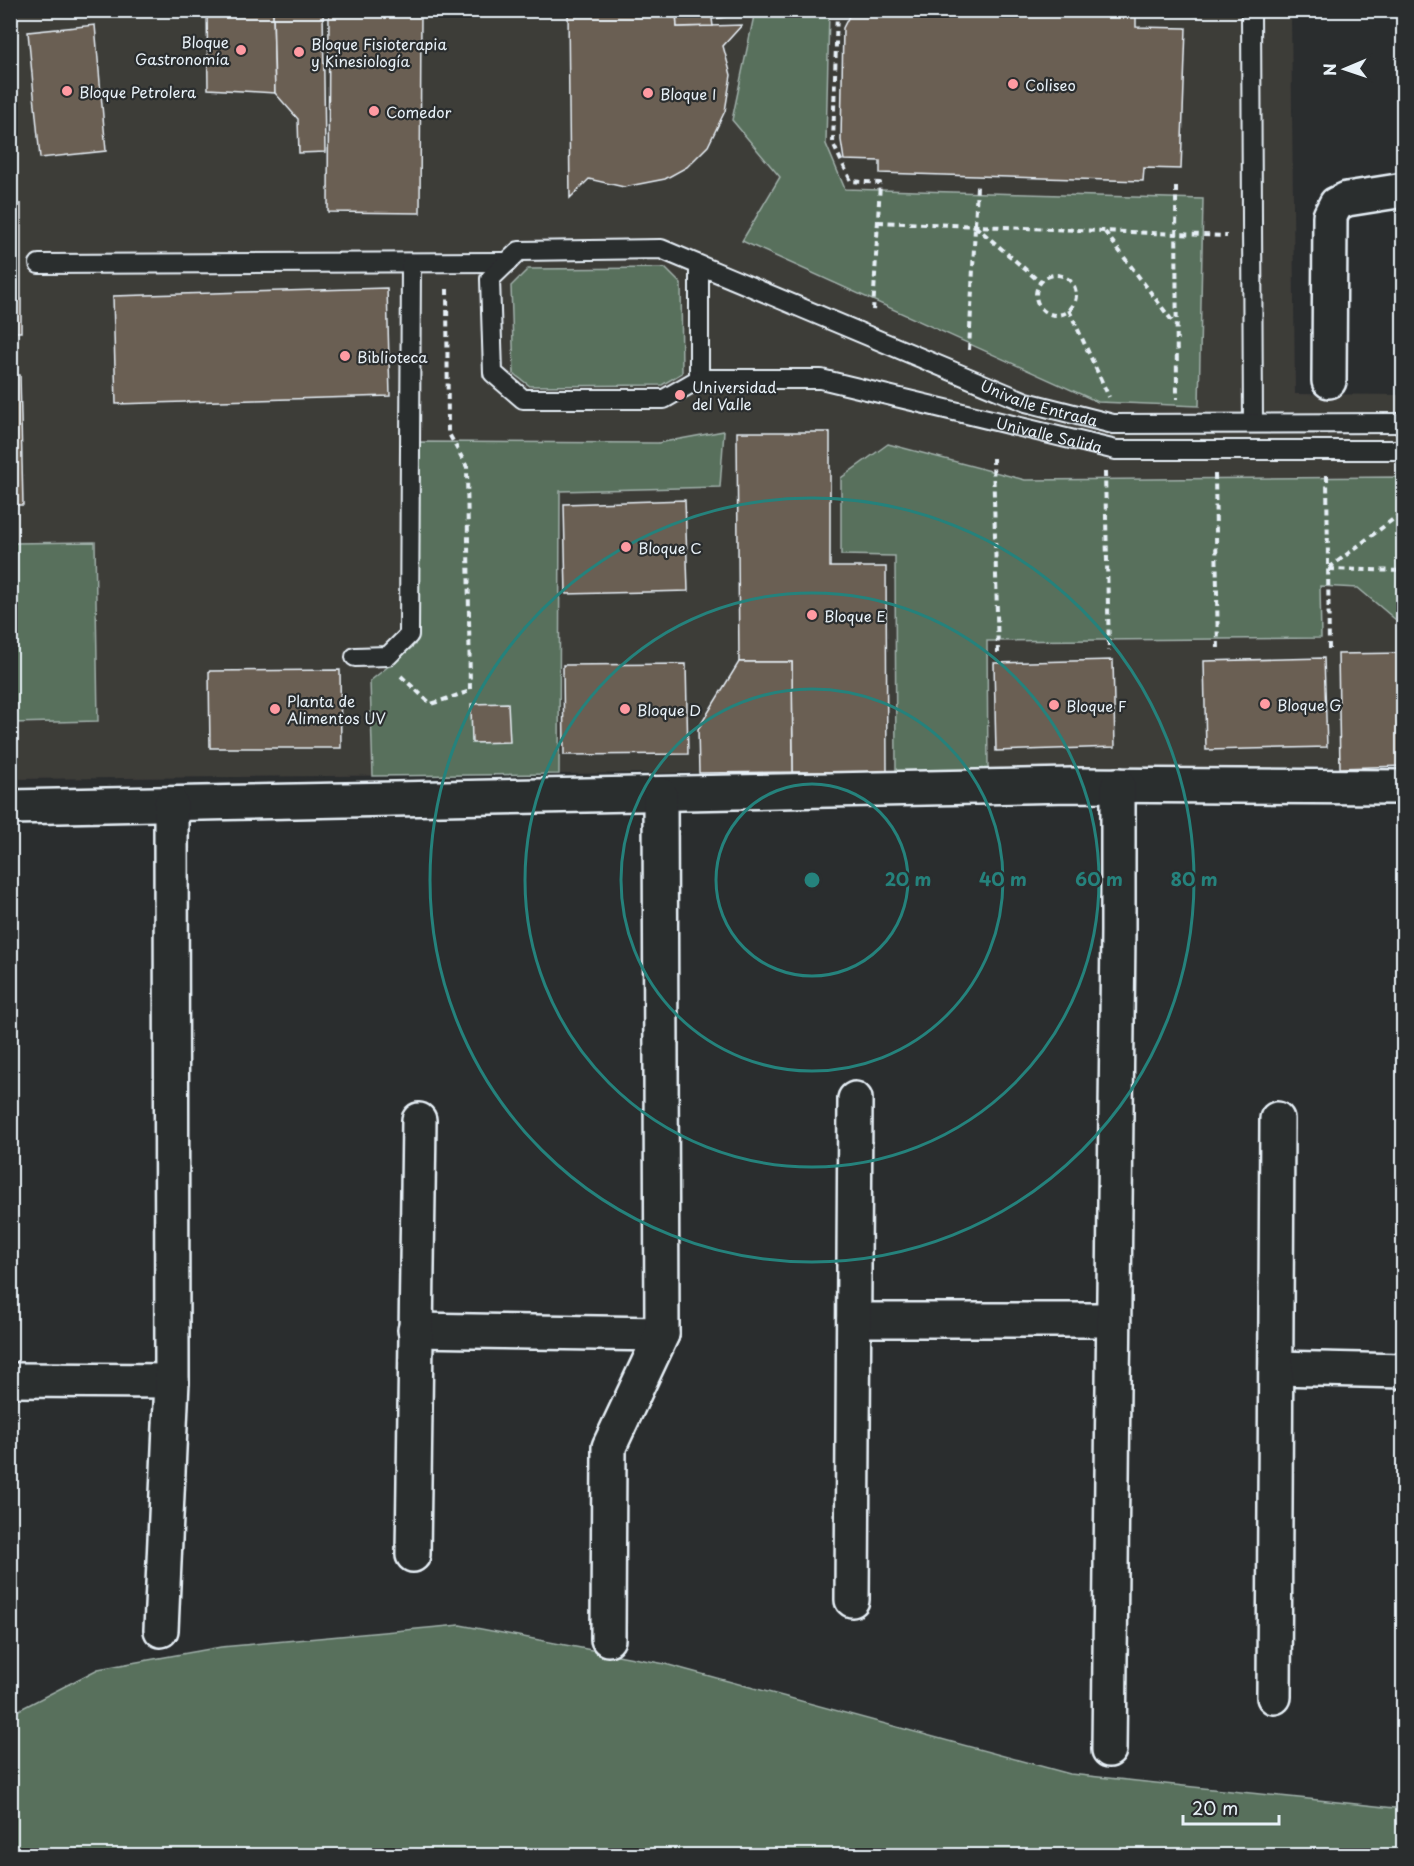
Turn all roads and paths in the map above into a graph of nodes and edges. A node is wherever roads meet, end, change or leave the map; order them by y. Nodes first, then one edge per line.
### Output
1 (837, 10) edge
2 (1251, 10) edge
3 (976, 186) dead end
4 (1176, 187) dead end
5 (1404, 190) edge
6 (878, 222) junction
7 (975, 225) junction
8 (1105, 231) junction
9 (1176, 234) junction
10 (1252, 237) junction
11 (508, 262) junction
12 (411, 263) junction
13 (446, 263) junction
14 (39, 264) dead end
15 (699, 266) junction
16 (1040, 282) junction
17 (1069, 310) junction
18 (1177, 327) junction
19 (872, 338) junction
20 (967, 378) junction
21 (699, 379) junction
22 (1329, 381) dead end
23 (1177, 423) junction
24 (1252, 423) junction
25 (1404, 423) edge
26 (1121, 424) junction
27 (1105, 447) junction
28 (1214, 450) junction
29 (1326, 450) junction
30 (1404, 450) edge
31 (993, 459) dead end
32 (1404, 511) edge
33 (1328, 569) junction
34 (1404, 571) edge
35 (1329, 650) dead end
36 (1109, 651) dead end
37 (1218, 651) dead end
38 (998, 653) dead end
39 (381, 656) junction
40 (355, 657) dead end
41 (1118, 785) junction
42 (1404, 787) edge
43 (660, 794) junction
44 (171, 804) junction
45 (10, 807) edge
46 (855, 1099) dead end
47 (1277, 1119) dead end
48 (419, 1120) dead end
49 (854, 1320) junction
50 (1112, 1320) junction
51 (415, 1330) junction
52 (662, 1334) junction
53 (1276, 1368) junction
54 (1404, 1371) edge
55 (10, 1380) edge
56 (172, 1381) junction
57 (413, 1555) dead end
58 (852, 1600) dead end
59 (161, 1630) dead end
60 (608, 1639) dead end
61 (1274, 1697) dead end
62 (1109, 1750) dead end

1 - 6 path
2 - 10 lane
3 - 7 path
4 - 9 path
5 - 22 street
6 - 7 path
6 - 19 path
7 - 8 path
7 - 16 path
7 - 20 path
8 - 9 path
8 - 18 path
9 - 10 path
9 - 18 path
10 - 24 lane
11 - 13 lane
11 - 15 lane
11 - 21 lane
12 - 13 lane
12 - 14 lane
12 - 39 lane
13 - 39 path
15 - 19 lane, Univalle Entrada
15 - 21 lane
16 - 17 path
16 - 17 path
17 - 26 path
18 - 23 path
19 - 20 lane, Univalle Entrada
20 - 26 lane, Univalle Entrada
21 - 27 lane, Univalle Salida
23 - 24 lane, Univalle Entrada
23 - 26 lane, Univalle Entrada
24 - 25 lane, Univalle Entrada
27 - 28 lane, Univalle Salida
27 - 36 path
28 - 29 lane, Univalle Salida
28 - 37 path
29 - 30 lane, Univalle Salida
29 - 33 path
31 - 38 path
32 - 33 path
33 - 34 path
33 - 35 path
39 - 40 lane
41 - 42 street
41 - 43 street
41 - 50 street
43 - 44 street
43 - 52 street
44 - 45 street
44 - 56 street
46 - 49 street
47 - 53 street
48 - 51 street
49 - 50 street
49 - 58 street
50 - 62 street
51 - 52 street
51 - 57 street
52 - 60 street
53 - 54 street
53 - 61 street
55 - 56 street
56 - 59 street

